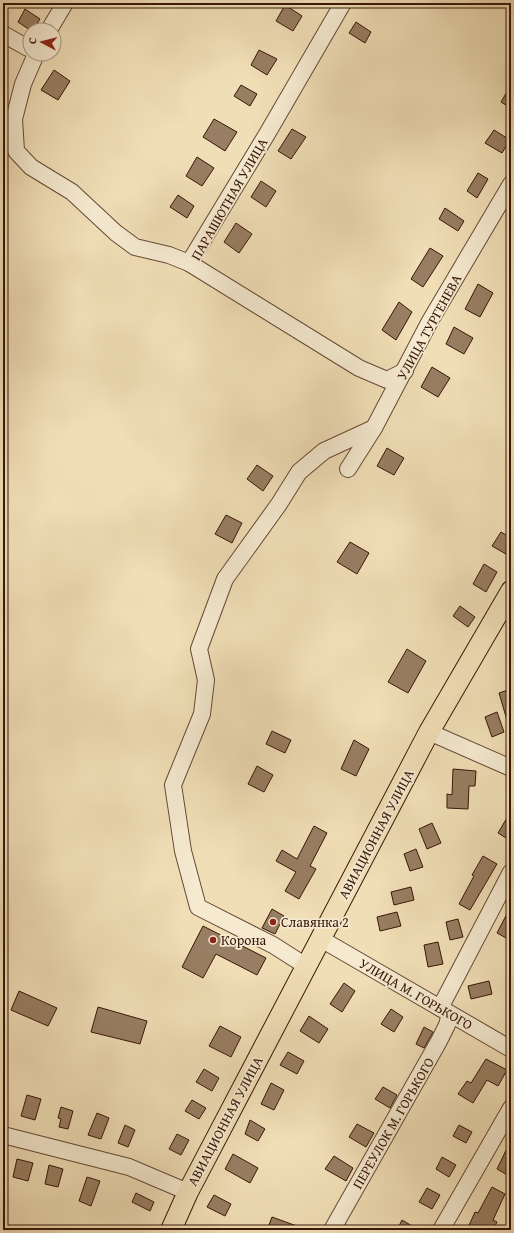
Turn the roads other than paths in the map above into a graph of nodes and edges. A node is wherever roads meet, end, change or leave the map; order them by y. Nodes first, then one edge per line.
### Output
1 (65, 3) edge
2 (343, 3) edge
3 (54, 22) edge
4 (3, 34) edge
5 (22, 45) edge
6 (33, 62) edge
7 (511, 184) edge
8 (506, 203) edge
9 (189, 263) junction
10 (405, 371) junction
11 (374, 428) junction
12 (348, 469) dead end
13 (511, 591) edge
14 (429, 732) junction
15 (511, 768) edge
16 (511, 872) edge
17 (321, 939) junction
18 (306, 966) junction
19 (445, 1011) junction
20 (511, 1049) edge
21 (511, 1108) edge
22 (3, 1135) edge
23 (188, 1192) junction
24 (171, 1230) edge
25 (332, 1230) edge
26 (442, 1230) edge

1 - 3 street
2 - 9 street, ПАРАШЮТНАЯ УЛИЦА
4 - 5 street
6 - 9 street
7 - 8 street, УЛИЦА ТУРГЕНЕВА
8 - 10 street, УЛИЦА ТУРГЕНЕВА
9 - 10 street, ПАРАШЮТНАЯ УЛИЦА
10 - 11 street, УЛИЦА ТУРГЕНЕВА
11 - 12 street, УЛИЦА ТУРГЕНЕВА
11 - 18 street
13 - 14 main road, АВИАЦИОННАЯ УЛИЦА
14 - 15 street
14 - 17 main road, АВИАЦИОННАЯ УЛИЦА
16 - 19 street, ПЕРЕУЛОК М. ГОРЬКОГО
17 - 18 main road, АВИАЦИОННАЯ УЛИЦА
17 - 19 street, УЛИЦА М. ГОРЬКОГО
18 - 23 main road, АВИАЦИОННАЯ УЛИЦА
19 - 20 street, УЛИЦА М. ГОРЬКОГО
19 - 25 street, ПЕРЕУЛОК М. ГОРЬКОГО
21 - 26 street
22 - 23 street
23 - 24 main road, АВИАЦИОННАЯ УЛИЦА

